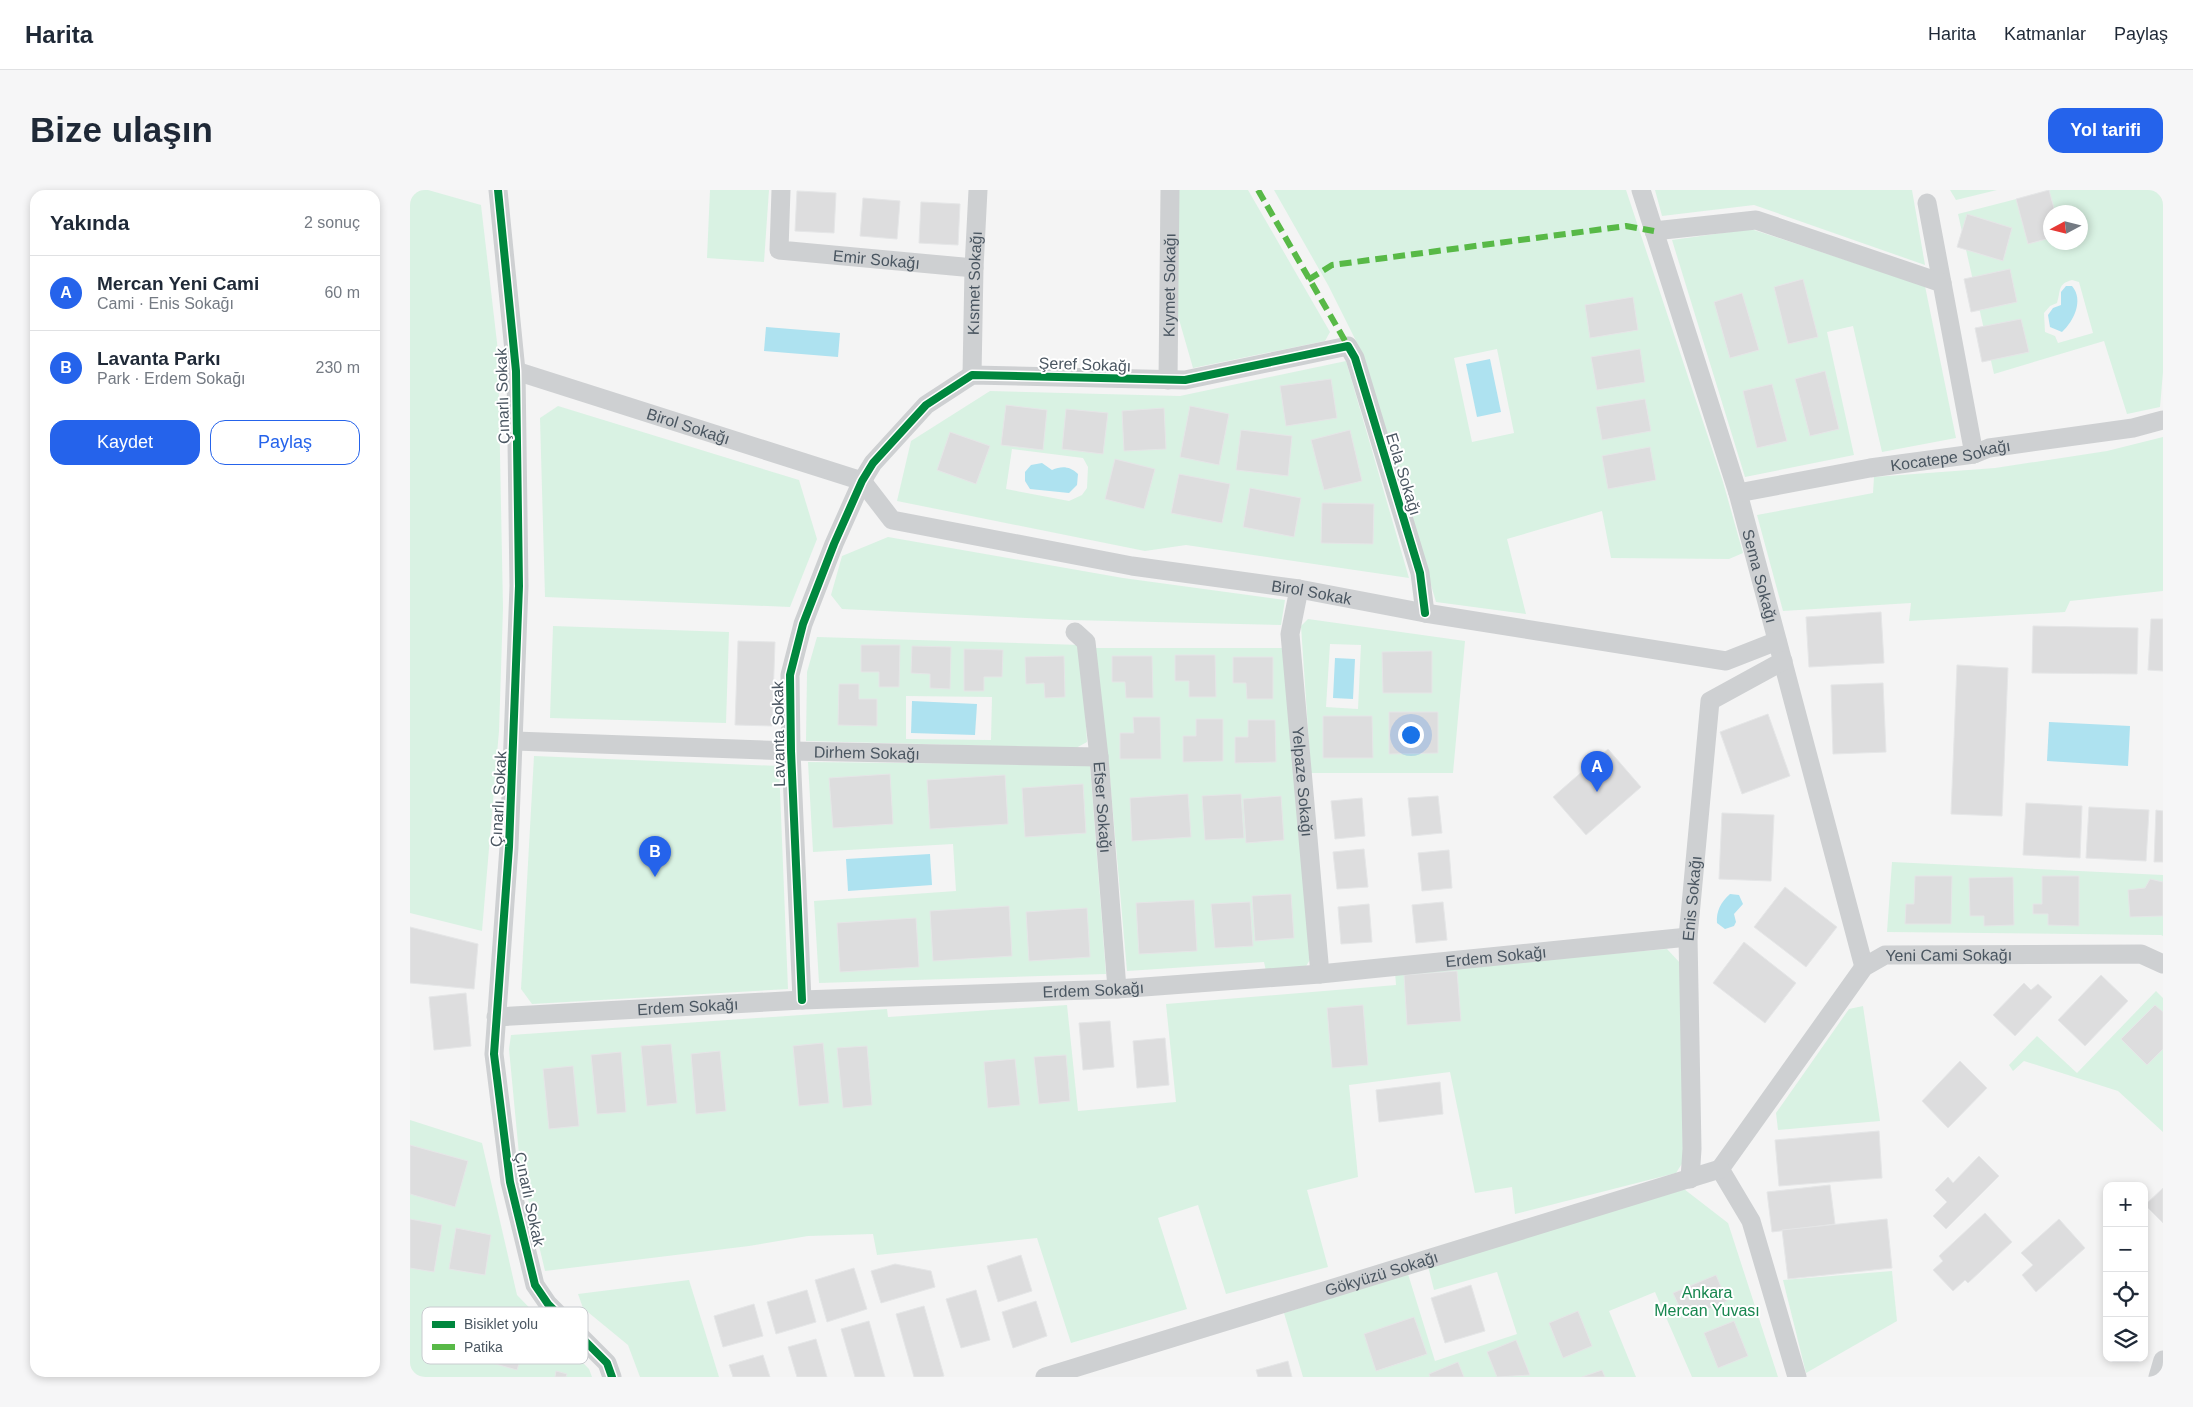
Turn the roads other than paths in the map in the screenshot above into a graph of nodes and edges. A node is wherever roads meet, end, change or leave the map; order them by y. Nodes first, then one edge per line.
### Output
1 (498, 190) edge
2 (781, 190) edge
3 (978, 190) edge
4 (1170, 190) edge
5 (1641, 190) edge
6 (1927, 203) dead end
7 (1654, 231) junction
8 (974, 268) junction
9 (1942, 283) junction
10 (1348, 346) joint
11 (516, 371) junction
12 (972, 375) junction
13 (1168, 380) junction
14 (2163, 420) edge
15 (1974, 454) junction
16 (862, 481) junction
17 (1738, 493) junction
18 (1299, 589) junction
19 (1425, 613) junction
20 (1075, 632) dead end
21 (1777, 641) junction
22 (1783, 661) junction
23 (515, 741) junction
24 (791, 751) junction
25 (1099, 757) junction
26 (1688, 937) junction
27 (2163, 964) edge
28 (1864, 967) junction
29 (1320, 974) junction
30 (1117, 989) junction
31 (802, 1000) junction
32 (496, 1017) junction
33 (1720, 1170) junction
34 (1690, 1179) junction
35 (551, 1307) edge
36 (588, 1345) edge
37 (2163, 1360) edge
38 (612, 1377) edge
39 (1045, 1377) edge
40 (1797, 1377) edge
41 (2158, 1377) edge

1 - 11 street, Çınarlı Sokak
2 - 8 street, Emir Sokağı
3 - 8 street, Kısmet Sokağı
4 - 13 street, Kıymet Sokağı
5 - 7 street, Sema Sokağı
6 - 9 street
7 - 9 street
7 - 17 street, Sema Sokağı
8 - 12 street, Kısmet Sokağı
9 - 15 street
10 - 13 street, Şeref Sokağı
10 - 19 street, Ecla Sokağı
11 - 16 street, Birol Sokağı
11 - 23 street, Çınarlı Sokak
12 - 13 street, Şeref Sokağı
12 - 16 street
14 - 15 street, Kocatepe Sokağı
15 - 17 street, Kocatepe Sokağı
16 - 18 street, Birol Sokak
16 - 24 street, Lavanta Sokak
17 - 21 street, Sema Sokağı
18 - 19 street, Birol Sokak
18 - 29 street, Yelpaze Sokağı
19 - 21 street, Birol Sokak
20 - 25 street, Efser Sokağı
21 - 22 street, Sema Sokağı
22 - 26 street, Enis Sokağı
22 - 28 street, Sema Sokağı
23 - 24 street, Dirhem Sokağı
23 - 32 street, Çınarlı Sokak
24 - 25 street, Dirhem Sokağı
24 - 31 street, Lavanta Sokak
25 - 30 street, Efser Sokağı
26 - 29 street, Erdem Sokağı
26 - 34 street, Enis Sokağı
27 - 28 street, Yeni Cami Sokağı
28 - 33 street, Yeni Cami Sokağı
29 - 30 street, Erdem Sokağı
30 - 31 street, Erdem Sokağı
31 - 32 street, Erdem Sokağı
32 - 35 street, Çınarlı Sokak
33 - 34 street, Gökyüzü Sokağı
33 - 40 street
34 - 39 street, Gökyüzü Sokağı
36 - 38 street, Çınarlı Sokak
37 - 41 street

